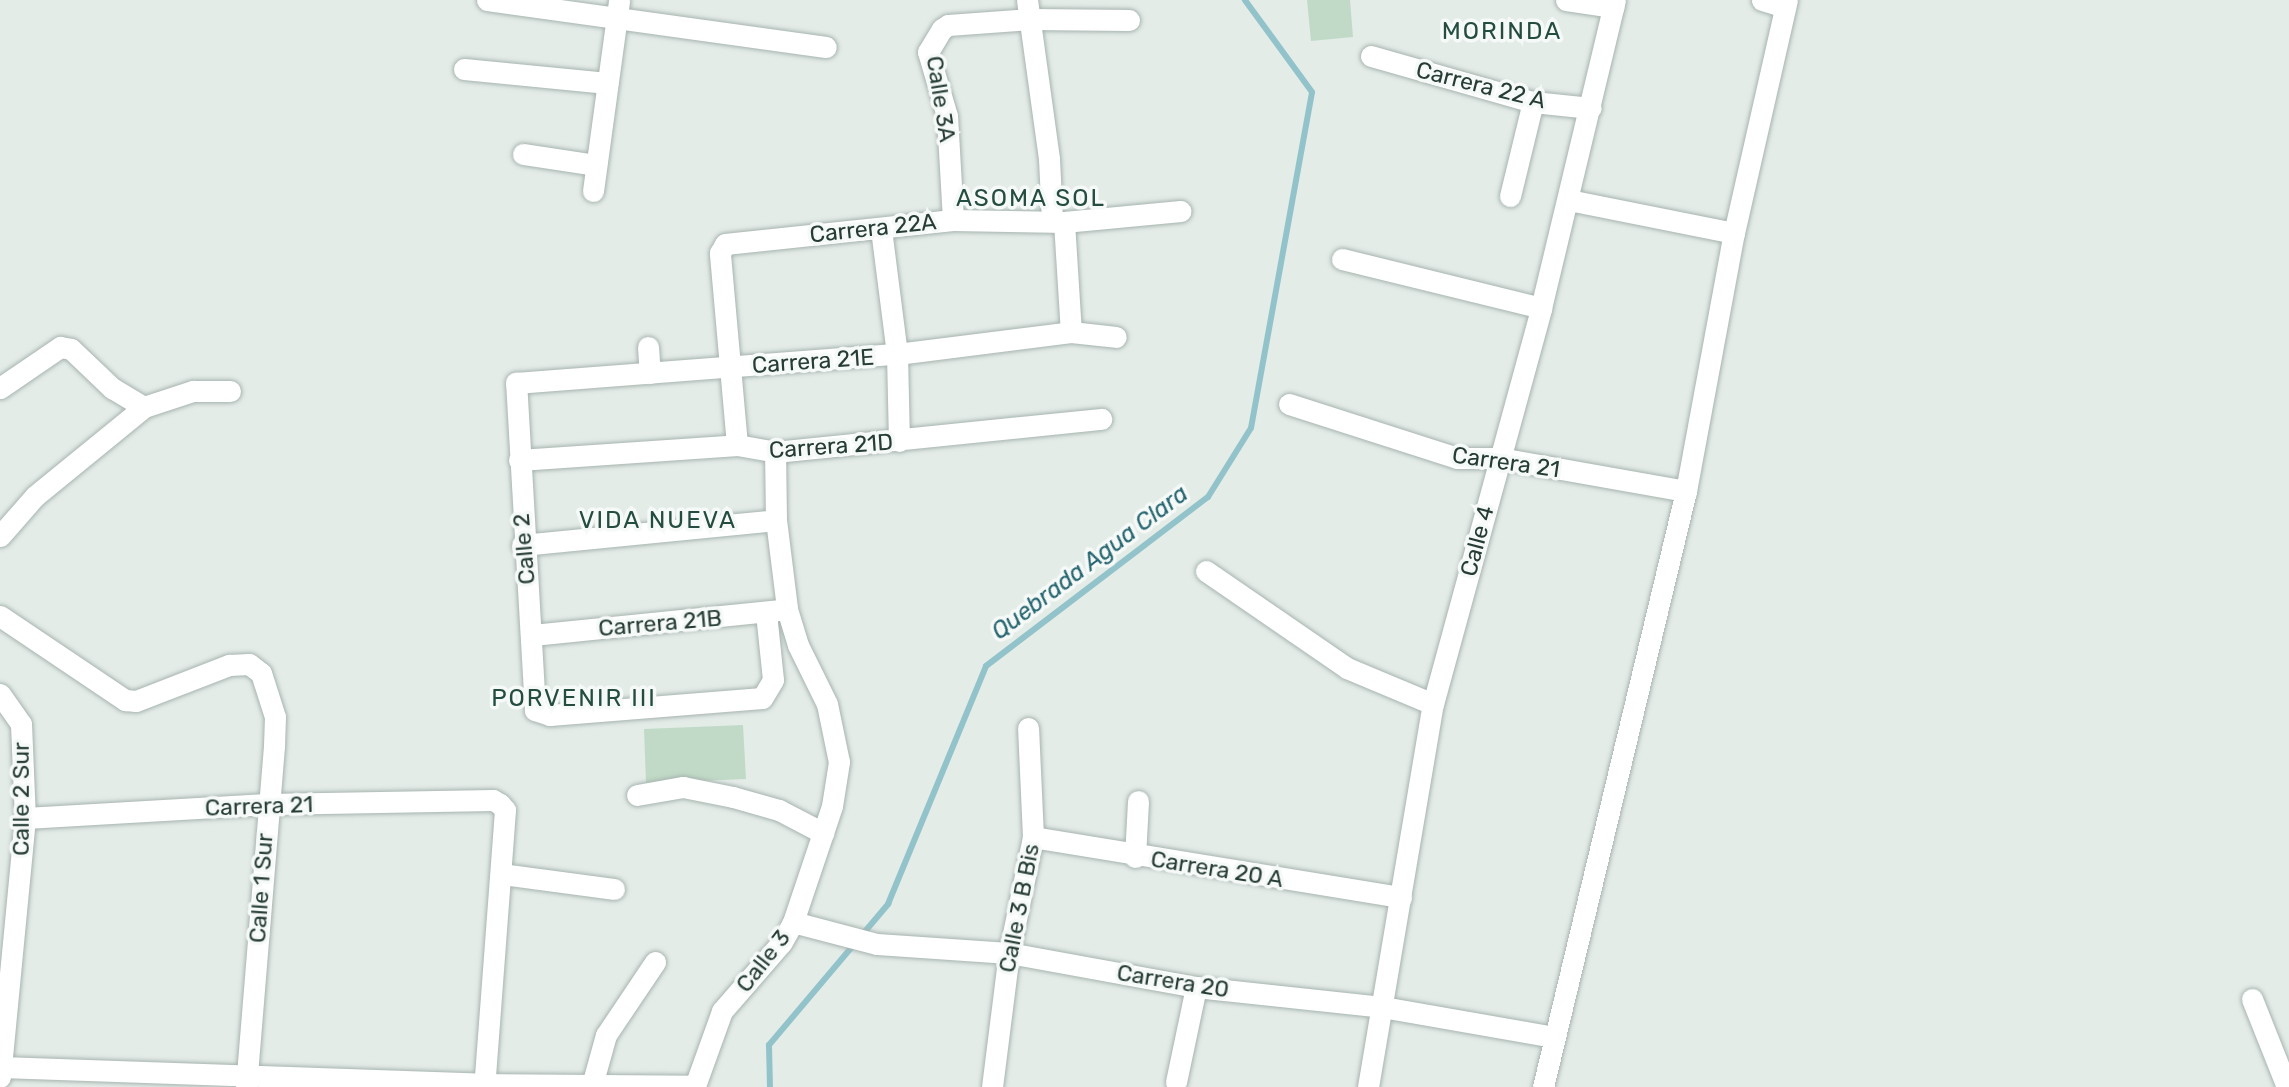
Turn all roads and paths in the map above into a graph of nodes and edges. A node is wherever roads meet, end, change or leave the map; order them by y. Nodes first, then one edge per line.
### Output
1 (487, 0) edge
2 (1566, 0) edge
3 (1762, 0) edge
4 (1786, 3) edge
5 (1614, 4) edge
6 (618, 7) edge
7 (1029, 9) edge
8 (1129, 20) dead end
9 (825, 47) dead end
10 (1371, 56) dead end
11 (464, 69) dead end
12 (607, 83) junction
13 (1533, 102) junction
14 (1591, 108) junction
15 (523, 154) dead end
16 (596, 164) junction
17 (593, 191) dead end
18 (1510, 196) dead end
19 (1569, 200) junction
20 (1180, 211) dead end
21 (953, 220) junction
22 (1058, 221) junction
23 (881, 229) junction
24 (1734, 233) junction
25 (1342, 259) dead end
26 (1541, 308) junction
27 (1072, 332) junction
28 (1116, 337) dead end
29 (648, 347) dead end
30 (897, 354) junction
31 (731, 367) junction
32 (650, 373) junction
33 (0, 388) edge
34 (513, 388) joint
35 (230, 391) dead end
36 (1289, 404) dead end
37 (144, 407) junction
38 (1101, 419) dead end
39 (899, 441) junction
40 (737, 445) junction
41 (775, 452) junction
42 (1499, 458) junction
43 (519, 460) junction
44 (1686, 491) junction
45 (776, 520) junction
46 (0, 536) edge
47 (522, 545) junction
48 (1206, 571) dead end
49 (787, 608) junction
50 (766, 613) junction
51 (0, 616) edge
52 (533, 635) junction
53 (0, 694) edge
54 (1433, 704) junction
55 (1028, 728) dead end
56 (637, 795) dead end
57 (1138, 801) dead end
58 (267, 804) junction
59 (25, 818) junction
60 (823, 833) junction
61 (1033, 837) junction
62 (1135, 857) junction
63 (502, 874) junction
64 (614, 889) dead end
65 (1401, 897) junction
66 (802, 925) junction
67 (1009, 953) junction
68 (655, 962) dead end
69 (1196, 987) junction
70 (2252, 999) dead end
71 (1382, 1007) junction
72 (1554, 1037) junction
73 (1, 1072) edge
74 (247, 1081) edge
75 (1176, 1082) dead end
76 (592, 1085) junction
77 (484, 1086) edge
78 (695, 1086) edge
79 (992, 1087) edge
80 (1368, 1087) edge
81 (1543, 1087) edge
82 (2287, 1087) edge

1 - 6 street
2 - 5 street
3 - 4 street
4 - 24 street
5 - 14 street, Calle 4
6 - 9 street
6 - 12 street
7 - 8 street
7 - 21 street, Calle 3A
7 - 22 street
10 - 13 street, Carrera 22 A
11 - 12 street
12 - 16 street
13 - 14 street, Carrera 22 A
13 - 18 street
14 - 19 street, Calle 4
15 - 16 street
16 - 17 street
19 - 24 street
19 - 26 street, Calle 4
20 - 22 street, Carrera 22A
21 - 22 street, Carrera 22A
21 - 23 street, Carrera 22A
22 - 27 street
23 - 30 street
23 - 31 street, Carrera 22A
24 - 44 street
25 - 26 street
26 - 42 street, Calle 4
27 - 28 street, Carrera 21E
27 - 30 street, Carrera 21E
29 - 32 street
30 - 31 street, Carrera 21E
30 - 39 street
31 - 32 street, Carrera 21E
31 - 40 street
32 - 34 street, Carrera 21E
33 - 37 street
34 - 43 street, Calle 2
35 - 37 street
36 - 42 street, Carrera 21
37 - 46 street
38 - 39 street, Carrera 21D
39 - 41 street, Carrera 21D
40 - 41 street, Carrera 21D
40 - 43 street, Carrera 21D
41 - 45 street, Calle 3
42 - 44 street, Carrera 21
42 - 54 street, Calle 4
43 - 47 street, Calle 2
44 - 72 street
45 - 47 street
45 - 49 street, Calle 3
47 - 52 street, Calle 2
48 - 54 street
49 - 50 street, Carrera 21B
49 - 60 street, Calle 3
50 - 52 street, Carrera 21B
50 - 52 street, Calle 2
51 - 58 street, Calle 1 Sur
53 - 59 street, Calle 2 Sur
54 - 65 street, Calle 4
55 - 61 street, Calle 3 B Bis
56 - 60 street
57 - 62 street
58 - 59 street, Carrera 21
58 - 63 street, Carrera 21
58 - 74 street, Calle 1 Sur
59 - 73 street, Calle 2 Sur
60 - 66 street, Calle 3
61 - 62 street, Carrera 20 A
61 - 67 street, Calle 3 B Bis
62 - 65 street, Carrera 20 A
63 - 64 street
63 - 77 street
65 - 71 street, Calle 4
66 - 67 street, Carrera 20
66 - 78 street, Calle 3
67 - 69 street, Carrera 20
67 - 79 street, Calle 3 B Bis
68 - 76 street
69 - 71 street, Carrera 20
69 - 75 street
70 - 82 street
71 - 72 street, Carrera 20
71 - 80 street, Calle 4
72 - 81 street
73 - 74 street
74 - 77 street
76 - 77 street
76 - 78 street

